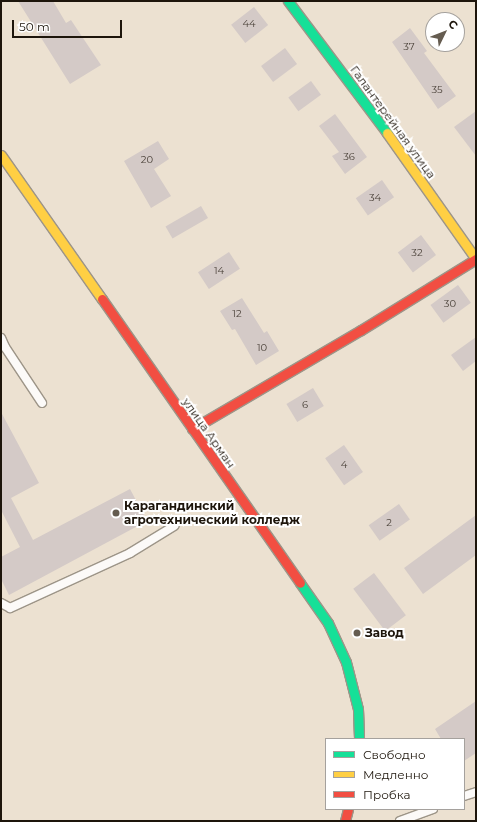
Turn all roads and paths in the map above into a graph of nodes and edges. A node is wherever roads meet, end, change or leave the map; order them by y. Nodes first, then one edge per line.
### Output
1 (288, 1) edge
2 (1, 155) edge
3 (476, 259) edge
4 (1, 338) edge
5 (42, 403) dead end
6 (192, 429) junction
7 (174, 526) dead end
8 (1, 603) edge
9 (359, 738) edge
10 (476, 792) edge
11 (465, 796) edge
12 (348, 810) edge
13 (429, 810) edge
14 (345, 821) edge
15 (400, 821) edge

1 - 3 street, Галантерейная улица
2 - 6 street, улица Арман
3 - 6 street
4 - 5 lane
6 - 9 street, улица Арман
7 - 8 lane
10 - 11 lane
12 - 14 street
13 - 15 lane

